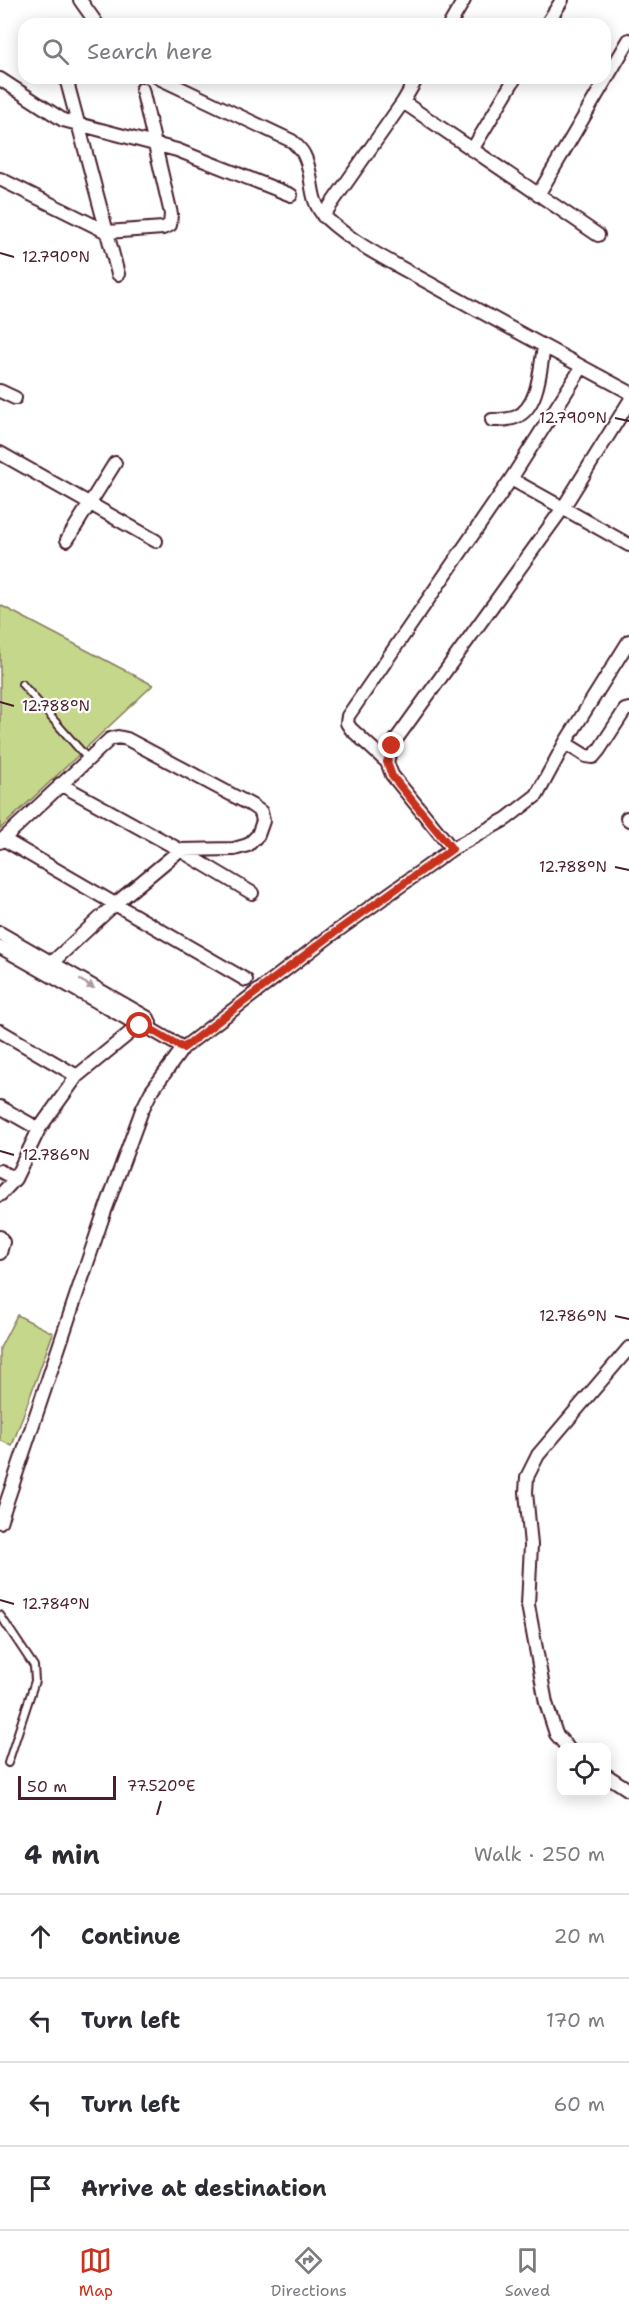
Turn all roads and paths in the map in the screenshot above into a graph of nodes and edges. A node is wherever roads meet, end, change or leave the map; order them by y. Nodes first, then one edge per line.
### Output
1 (80, 0) edge
2 (464, 0) edge
3 (561, 0) edge
4 (93, 18) edge
5 (454, 18) edge
6 (550, 18) edge
7 (629, 40) edge
8 (611, 71) edge
9 (0, 79) edge
10 (68, 84) edge
11 (172, 84) edge
12 (414, 84) edge
13 (511, 84) edge
14 (603, 84) edge
15 (142, 89) dead end
16 (403, 102) junction
17 (79, 126) junction
18 (153, 142) junction
19 (472, 150) junction
20 (0, 179) edge
21 (291, 195) dead end
22 (538, 195) junction
23 (323, 216) junction
24 (107, 232) junction
25 (598, 236) dead end
26 (118, 274) dead end
27 (544, 347) junction
28 (582, 367) junction
29 (0, 391) edge
30 (629, 392) edge
31 (15, 398) dead end
32 (629, 402) edge
33 (492, 420) dead end
34 (0, 453) edge
35 (115, 463) dead end
36 (511, 480) junction
37 (90, 503) junction
38 (563, 508) junction
39 (67, 540) dead end
40 (156, 541) dead end
41 (629, 545) edge
42 (629, 641) edge
43 (22, 684) dead end
44 (629, 709) edge
45 (565, 743) junction
46 (88, 759) junction
47 (387, 762) junction
48 (60, 784) junction
49 (2, 841) edge
50 (452, 849) junction
51 (180, 850) junction
52 (252, 893) dead end
53 (115, 904) junction
54 (0, 933) edge
55 (0, 947) edge
56 (47, 967) junction
57 (246, 980) dead end
58 (147, 1025) junction
59 (0, 1031) edge
60 (183, 1048) junction
61 (77, 1076) junction
62 (0, 1107) edge
63 (39, 1129) junction
64 (0, 1171) edge
65 (15, 1179) junction
66 (0, 1195) edge
67 (0, 1237) edge
68 (0, 1253) edge
69 (629, 1348) edge
70 (0, 1522) edge
71 (0, 1615) edge
72 (564, 1743) edge
73 (8, 1763) dead end
74 (611, 1778) edge
75 (629, 1790) edge

1 - 4 street
2 - 5 street
3 - 6 street
7 - 8 street
9 - 17 street
10 - 17 street
11 - 23 street
12 - 16 street
13 - 19 street
14 - 22 street
15 - 18 street
16 - 19 street
16 - 23 street
17 - 18 street
17 - 24 street
18 - 21 street
18 - 24 street
19 - 22 street
20 - 24 street
22 - 25 street
23 - 27 street
24 - 26 street
27 - 28 street
27 - 33 street
28 - 30 street
28 - 36 street
29 - 31 street
32 - 38 street
34 - 37 street
35 - 37 street
36 - 38 street
36 - 47 street
37 - 39 street
37 - 40 street
38 - 41 street
38 - 47 street
42 - 45 street
43 - 46 lane
44 - 45 street
45 - 50 street
46 - 48 street
46 - 51 street
47 - 50 street
48 - 49 street
48 - 51 street
49 - 53 street
50 - 60 street
51 - 52 street
51 - 53 street
53 - 56 street
53 - 57 street
54 - 56 street
55 - 56 street
56 - 58 street
58 - 60 street
58 - 61 street
59 - 61 street
60 - 70 street
61 - 63 street
62 - 63 street
63 - 65 street
64 - 65 street
65 - 66 street
67 - 68 street
69 - 72 street
71 - 73 lane
74 - 75 street

